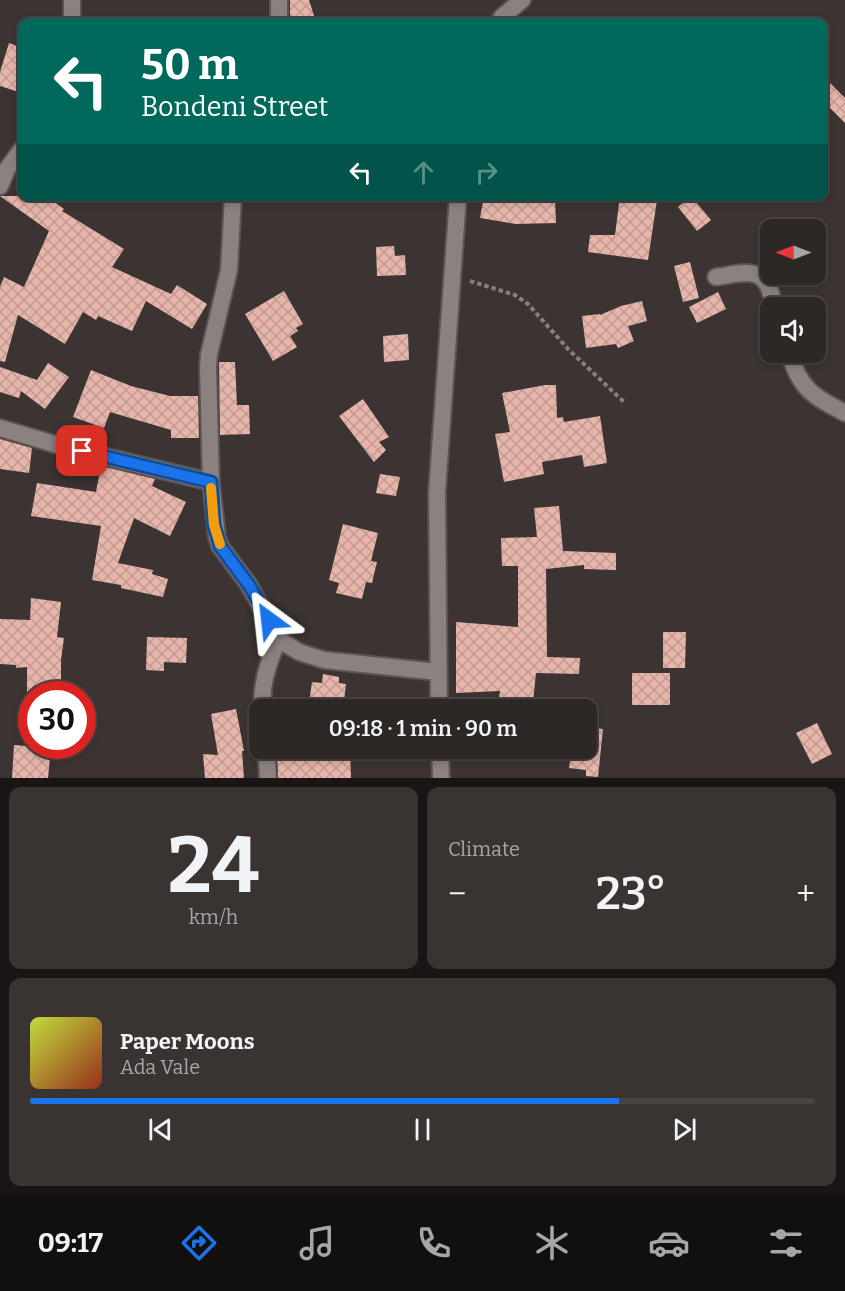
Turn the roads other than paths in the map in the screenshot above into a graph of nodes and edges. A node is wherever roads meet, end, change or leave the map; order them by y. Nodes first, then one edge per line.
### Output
1 (72, 0) edge
2 (279, 0) edge
3 (522, 0) edge
4 (72, 18) edge
5 (279, 18) edge
6 (501, 18) edge
7 (18, 154) edge
8 (0, 186) edge
9 (233, 201) edge
10 (458, 201) edge
11 (716, 277) dead end
12 (771, 297) edge
13 (792, 363) edge
14 (845, 413) edge
15 (0, 428) edge
16 (211, 482) junction
17 (278, 639) junction
18 (438, 672) junction
19 (262, 699) edge
20 (439, 699) edge
21 (267, 759) edge
22 (440, 759) edge
23 (268, 778) edge
24 (441, 778) edge

1 - 4 street
2 - 5 street
3 - 6 street
7 - 8 street
9 - 16 street
10 - 18 street
11 - 12 street
13 - 14 street
15 - 16 street
16 - 17 street
17 - 18 street
17 - 19 street
18 - 20 street
21 - 23 street
22 - 24 street

